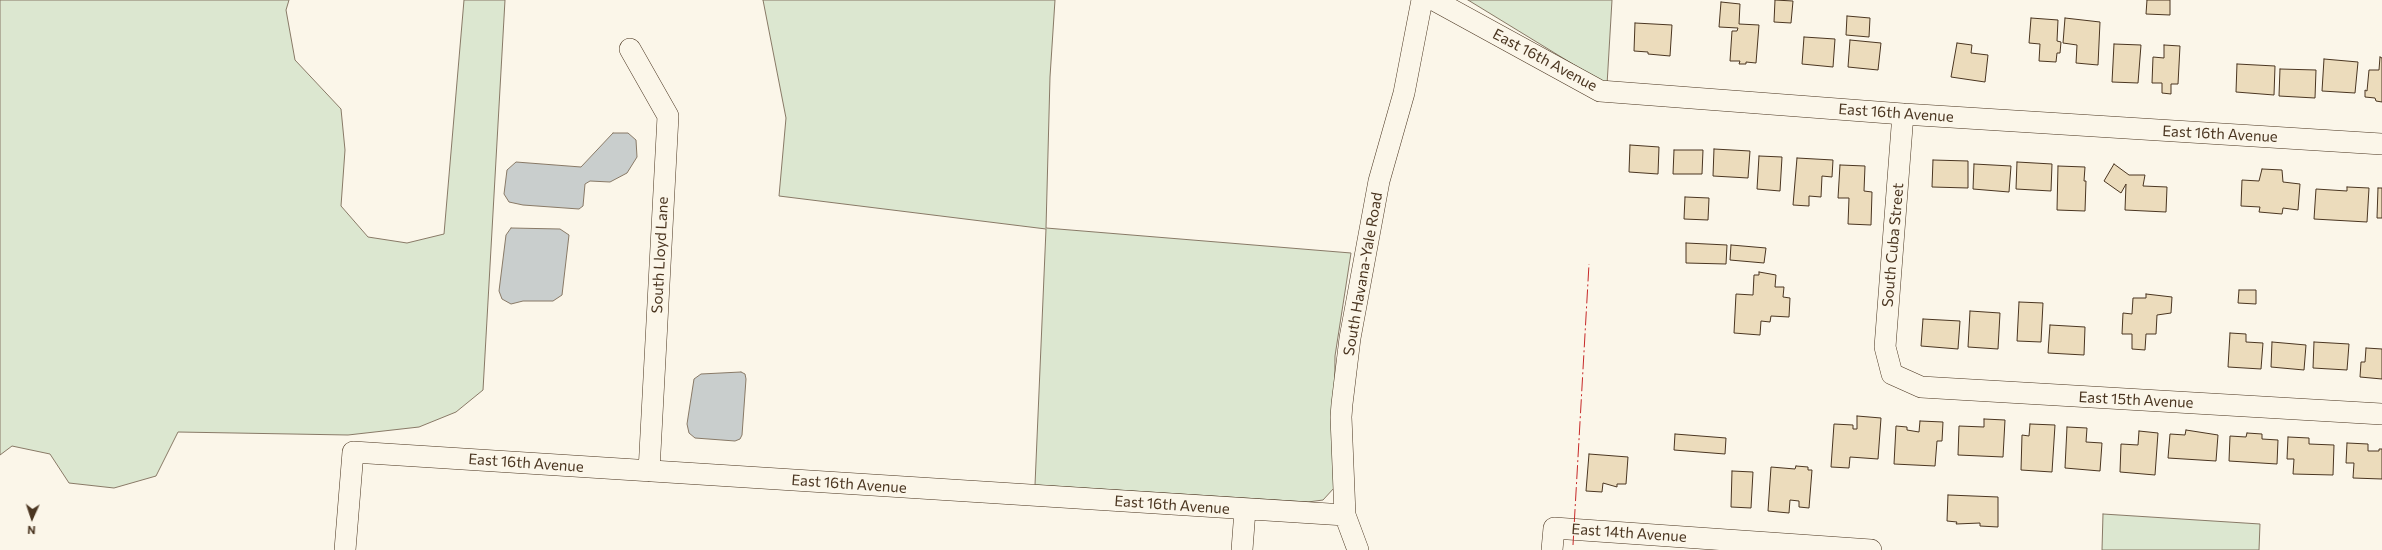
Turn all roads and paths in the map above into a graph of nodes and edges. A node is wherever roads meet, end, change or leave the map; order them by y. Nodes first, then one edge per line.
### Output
1 (1422, 0) edge
2 (1434, 0) edge
3 (630, 49) dead end
4 (1903, 114) junction
5 (2382, 144) edge
6 (1892, 374) joint
7 (2382, 414) edge
8 (649, 471) junction
9 (1245, 510) junction
10 (1345, 515) junction
11 (345, 550) edge
12 (1242, 550) edge
13 (1358, 550) edge
14 (1552, 550) edge
15 (1871, 550) edge

1 - 10 street, South Havana-Yale Road
2 - 4 street, East 16th Avenue
3 - 8 street, South Lloyd Lane
4 - 5 street, East 16th Avenue
4 - 6 street, South Cuba Street
6 - 7 street, East 15th Avenue
8 - 9 street, East 16th Avenue
8 - 11 street, East 16th Avenue
9 - 10 street, East 16th Avenue
9 - 12 street
10 - 13 street, South Havana-Yale Road
14 - 15 street, East 14th Avenue

